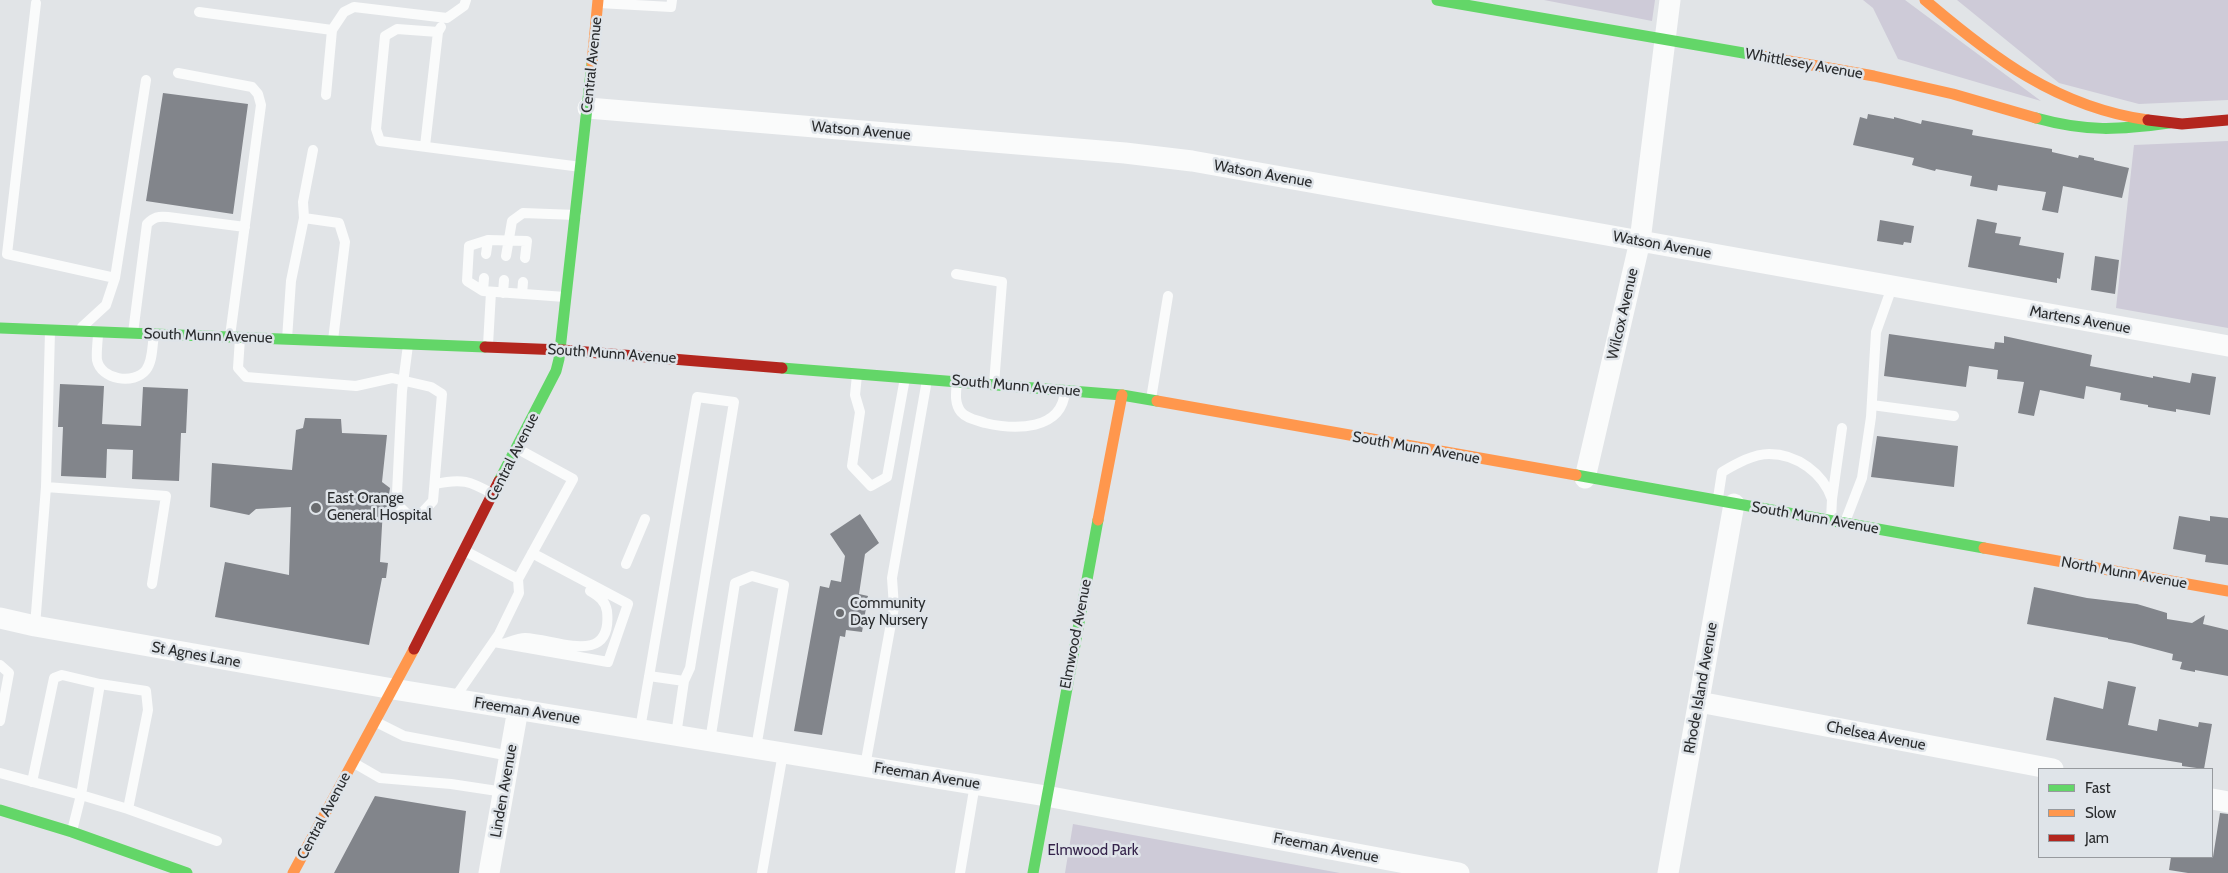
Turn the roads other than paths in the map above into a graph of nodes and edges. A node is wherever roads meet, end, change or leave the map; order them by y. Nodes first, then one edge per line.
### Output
1 (466, 0) edge
2 (672, 0) edge
3 (1437, 0) edge
4 (1670, 0) edge
5 (1925, 0) edge
6 (595, 1) edge
7 (36, 3) dead end
8 (645, 3) edge
9 (199, 12) dead end
10 (447, 18) junction
11 (332, 30) junction
12 (438, 32) junction
13 (1665, 40) junction
14 (178, 73) dead end
15 (146, 80) dead end
16 (326, 95) dead end
17 (588, 108) junction
18 (2228, 120) edge
19 (2169, 123) junction
20 (424, 146) junction
21 (313, 150) dead end
22 (582, 167) junction
23 (577, 215) junction
24 (304, 218) junction
25 (245, 227) junction
26 (488, 240) junction
27 (507, 240) junction
28 (1640, 241) junction
29 (486, 254) dead end
30 (506, 256) dead end
31 (526, 258) dead end
32 (956, 274) dead end
33 (115, 278) junction
34 (484, 278) dead end
35 (504, 280) dead end
36 (523, 282) dead end
37 (1892, 287) junction
38 (487, 291) junction
39 (503, 292) junction
40 (522, 294) junction
41 (1931, 294) joint
42 (1168, 296) dead end
43 (566, 297) junction
44 (0, 328) edge
45 (50, 330) junction
46 (78, 331) junction
47 (98, 331) junction
48 (133, 333) junction
49 (154, 334) junction
50 (235, 337) junction
51 (287, 339) junction
52 (333, 341) junction
53 (408, 344) junction
54 (488, 345) junction
55 (2228, 346) edge
56 (562, 350) junction
57 (858, 374) junction
58 (905, 378) junction
59 (928, 379) junction
60 (403, 382) junction
61 (957, 382) junction
62 (994, 384) junction
63 (1066, 390) junction
64 (1122, 395) junction
65 (1151, 400) junction
66 (1872, 405) junction
67 (1954, 416) dead end
68 (1842, 428) dead end
69 (517, 449) junction
70 (1585, 478) junction
71 (435, 484) junction
72 (46, 487) junction
73 (494, 494) junction
74 (1832, 499) junction
75 (1726, 502) junction
76 (645, 518) dead end
77 (1831, 521) junction
78 (1845, 524) junction
79 (465, 551) junction
80 (537, 556) junction
81 (2020, 556) joint
82 (626, 564) dead end
83 (518, 578) junction
84 (152, 584) dead end
85 (2228, 591) edge
86 (0, 618) edge
87 (35, 626) junction
88 (498, 643) junction
89 (0, 665) edge
90 (649, 676) junction
91 (684, 681) junction
92 (100, 684) junction
93 (393, 689) junction
94 (454, 699) junction
95 (1699, 702) junction
96 (518, 709) junction
97 (0, 721) edge
98 (376, 722) junction
99 (640, 730) junction
100 (676, 735) junction
101 (710, 741) junction
102 (756, 748) junction
103 (783, 753) junction
104 (510, 756) junction
105 (353, 763) junction
106 (865, 766) junction
107 (2049, 768) edge
108 (0, 773) edge
109 (32, 782) junction
110 (975, 784) junction
111 (504, 792) junction
112 (81, 795) junction
113 (1046, 796) junction
114 (2213, 799) edge
115 (2228, 802) edge
116 (128, 809) junction
117 (0, 810) edge
118 (72, 832) junction
119 (217, 841) dead end
120 (187, 873) edge
121 (293, 873) edge
122 (489, 873) edge
123 (762, 873) edge
124 (960, 873) edge
125 (1032, 873) edge
126 (1459, 873) edge
127 (1668, 873) edge

1 - 10 lane
2 - 8 lane
3 - 13 main road, Whittlesey Avenue
4 - 13 street, Wilcox Avenue
5 - 19 main road
6 - 8 lane
6 - 17 main road, Central Avenue
7 - 33 lane
9 - 11 lane
10 - 11 lane
10 - 12 lane
11 - 16 lane
12 - 20 lane
12 - 20 lane
13 - 19 main road, Whittlesey Avenue
13 - 28 street, Wilcox Avenue
14 - 25 lane
15 - 33 lane
17 - 22 main road, Central Avenue
17 - 28 street, Watson Avenue
18 - 19 main road
20 - 22 lane
21 - 24 lane
22 - 23 main road, Central Avenue
23 - 27 lane
23 - 43 main road, Central Avenue
24 - 51 lane
24 - 52 lane
25 - 48 lane
25 - 50 lane
26 - 27 lane
26 - 29 lane
26 - 38 lane
27 - 30 lane
27 - 31 lane
28 - 37 street, Watson Avenue
28 - 70 street, Wilcox Avenue
32 - 62 lane
33 - 46 lane
34 - 38 lane
35 - 39 lane
36 - 40 lane
37 - 41 street, Watson Avenue
37 - 66 lane
38 - 39 lane
38 - 54 lane
39 - 40 lane
40 - 43 lane
41 - 55 street, Martens Avenue
42 - 65 lane
43 - 56 main road, Central Avenue
44 - 45 main road, South Munn Avenue
45 - 46 main road, South Munn Avenue
45 - 72 lane
46 - 47 main road, South Munn Avenue
47 - 48 main road, South Munn Avenue
47 - 49 lane
48 - 49 main road, South Munn Avenue
49 - 50 main road, South Munn Avenue
50 - 51 main road, South Munn Avenue
50 - 60 lane
51 - 52 main road, South Munn Avenue
52 - 53 main road, South Munn Avenue
53 - 54 main road, South Munn Avenue
53 - 60 lane
54 - 56 main road, South Munn Avenue
56 - 57 main road, South Munn Avenue
56 - 69 main road, Central Avenue
57 - 58 main road, South Munn Avenue
57 - 58 lane
58 - 59 main road, South Munn Avenue
59 - 61 main road, South Munn Avenue
59 - 106 lane
60 - 71 lane
60 - 71 lane
61 - 62 main road, South Munn Avenue
61 - 63 lane
62 - 63 main road, South Munn Avenue
63 - 64 main road, South Munn Avenue
64 - 65 main road, South Munn Avenue
64 - 113 main road, Elmwood Avenue
65 - 70 main road, South Munn Avenue
66 - 67 lane
66 - 78 lane
68 - 74 lane
69 - 73 main road, Central Avenue
69 - 80 lane
70 - 75 main road, South Munn Avenue
71 - 73 lane
72 - 84 lane
72 - 87 lane
73 - 79 main road, Central Avenue
74 - 75 lane
74 - 77 lane
75 - 77 main road, South Munn Avenue
75 - 95 street, Rhode Island Avenue
76 - 82 lane
77 - 78 main road, South Munn Avenue
78 - 81 main road, South Munn Avenue
79 - 83 lane
79 - 93 main road, Central Avenue
80 - 83 lane
80 - 88 lane
80 - 88 lane
81 - 85 main road, North Munn Avenue
83 - 88 lane
86 - 87 street, St Agnes Lane
87 - 93 street, St Agnes Lane
88 - 94 lane
89 - 97 lane
90 - 91 lane
90 - 91 lane
90 - 99 lane
91 - 100 lane
92 - 109 lane
92 - 112 lane
92 - 116 lane
93 - 94 street, Freeman Avenue
93 - 98 main road, Central Avenue
94 - 96 street, Freeman Avenue
95 - 107 street, Chelsea Avenue
95 - 127 street, Rhode Island Avenue
96 - 99 street, Freeman Avenue
96 - 104 street, Linden Avenue
98 - 104 lane
98 - 105 main road, Central Avenue
99 - 100 street, Freeman Avenue
100 - 101 street, Freeman Avenue
101 - 102 street, Freeman Avenue
101 - 102 lane
102 - 103 street, Freeman Avenue
103 - 106 street, Freeman Avenue
103 - 123 lane
104 - 111 street, Linden Avenue
105 - 111 lane
105 - 121 main road, Central Avenue
106 - 110 street, Freeman Avenue
108 - 109 lane
109 - 112 lane
110 - 113 street, Freeman Avenue
110 - 124 lane
111 - 122 street, Linden Avenue
112 - 116 lane
112 - 118 lane
113 - 125 main road, Elmwood Avenue
113 - 126 street, Freeman Avenue
114 - 115 street
116 - 119 lane
117 - 118 main road
118 - 120 main road

